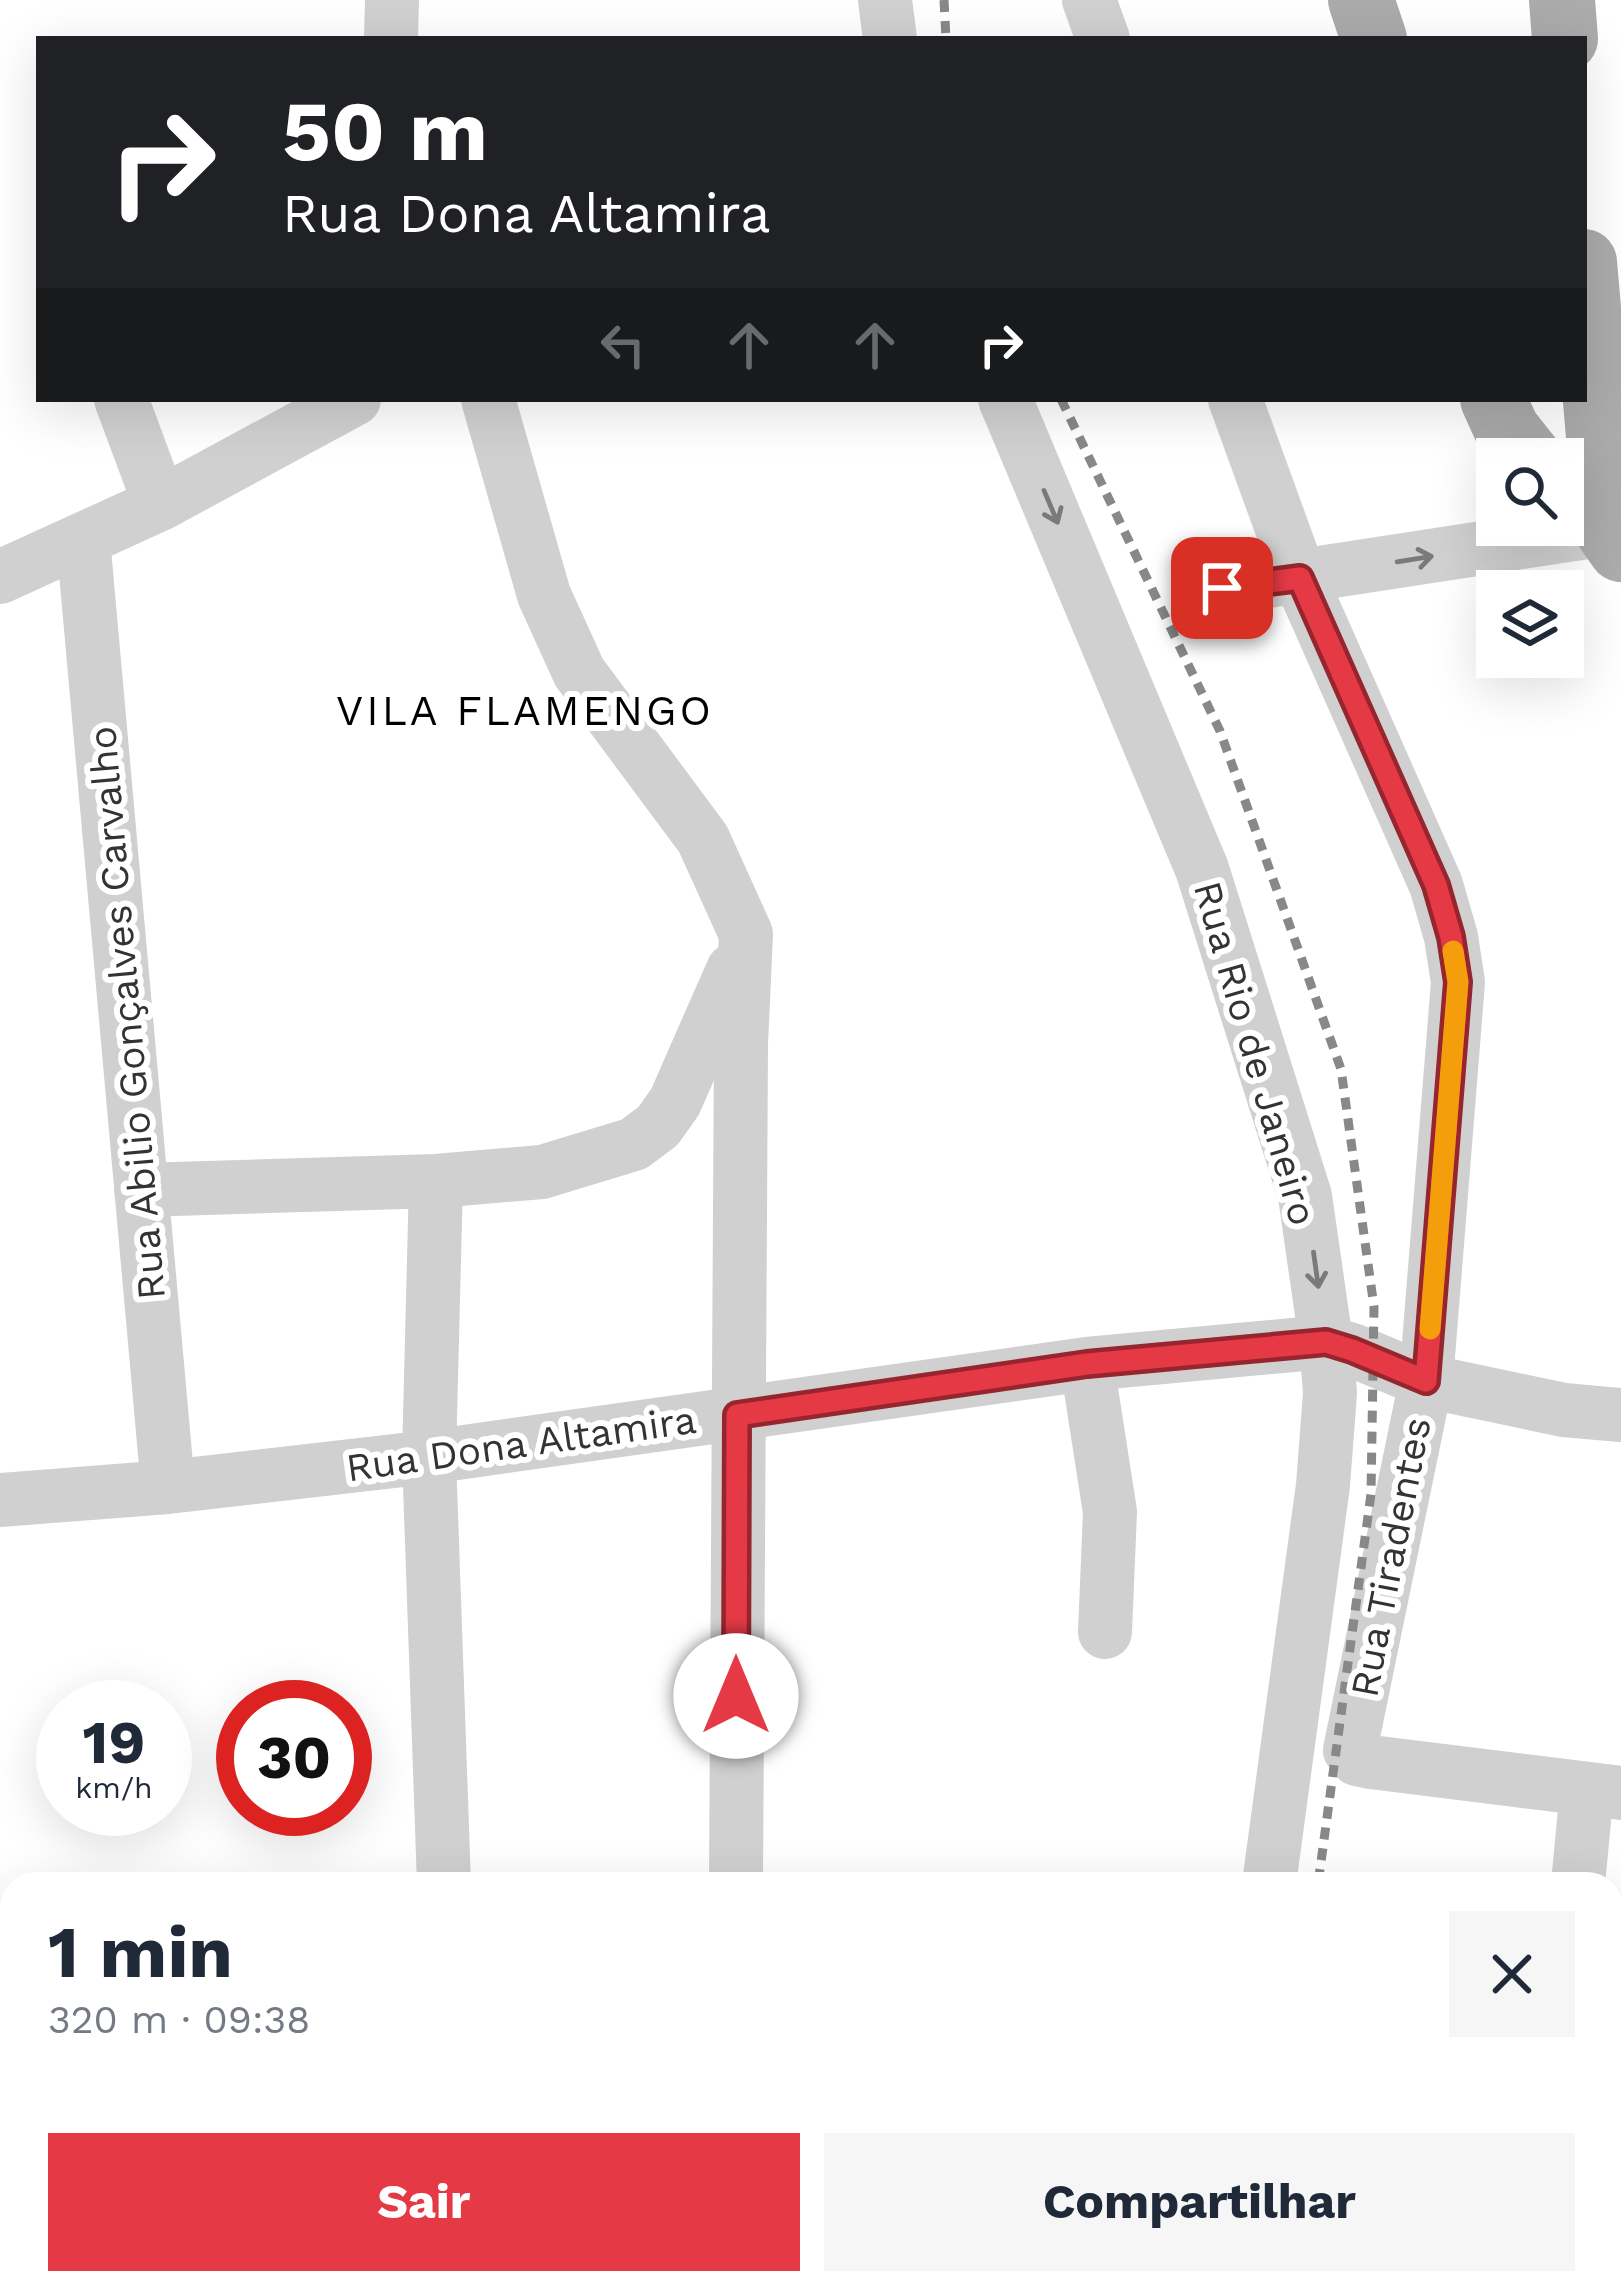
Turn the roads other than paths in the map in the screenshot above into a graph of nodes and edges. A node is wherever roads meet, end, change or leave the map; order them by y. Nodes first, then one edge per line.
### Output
1 (392, 0) edge
2 (885, 0) edge
3 (1089, 0) edge
4 (1361, 0) edge
5 (1562, 0) edge
6 (391, 36) edge
7 (890, 36) edge
8 (1102, 36) edge
9 (1373, 36) edge
10 (1565, 36) edge
11 (1587, 303) edge
12 (122, 402) edge
13 (349, 402) edge
14 (489, 402) edge
15 (1006, 402) edge
16 (1236, 402) edge
17 (1494, 402) edge
18 (1513, 438) edge
19 (160, 505) junction
20 (1603, 524) edge
21 (83, 539) junction
22 (0, 577) edge
23 (1300, 578) junction
24 (1222, 588) dead end
25 (746, 934) junction
26 (436, 1180) junction
27 (141, 1190) junction
28 (1326, 1342) junction
29 (1087, 1364) junction
30 (1426, 1381) junction
31 (737, 1415) junction
32 (1621, 1415) edge
33 (429, 1457) junction
34 (168, 1487) junction
35 (0, 1500) edge
36 (1105, 1632) dead end
37 (1604, 1791) edge
38 (444, 1872) edge
39 (736, 1872) edge
40 (1271, 1872) edge
41 (1581, 1872) edge

1 - 6 street
2 - 7 street
3 - 8 street
4 - 9 main road
5 - 10 main road
11 - 20 main road
12 - 19 street
13 - 19 street
14 - 25 street
15 -> 28 street, Rua Rio de Janeiro
16 - 23 street, Rua Tiradentes
17 - 18 main road
19 - 21 street
23 -> 20 street
21 - 22 street
21 - 27 street, Rua Abilio Gonçalves Carvalho
23 - 24 street
23 - 30 street, Rua Tiradentes
25 - 26 street
25 - 31 street
26 - 27 street
26 - 33 street
27 - 34 street, Rua Abilio Gonçalves Carvalho
28 - 29 street, Rua Dona Altamira
28 - 30 street
28 - 40 street, Rua Rio de Janeiro
29 - 31 street, Rua Dona Altamira
29 - 36 street
30 - 32 street
30 - 37 street, Rua Tiradentes
31 - 33 street, Rua Dona Altamira
31 - 39 street
33 - 34 street, Rua Dona Altamira
33 - 38 street
34 - 35 street, Rua Dona Altamira
37 - 41 street

